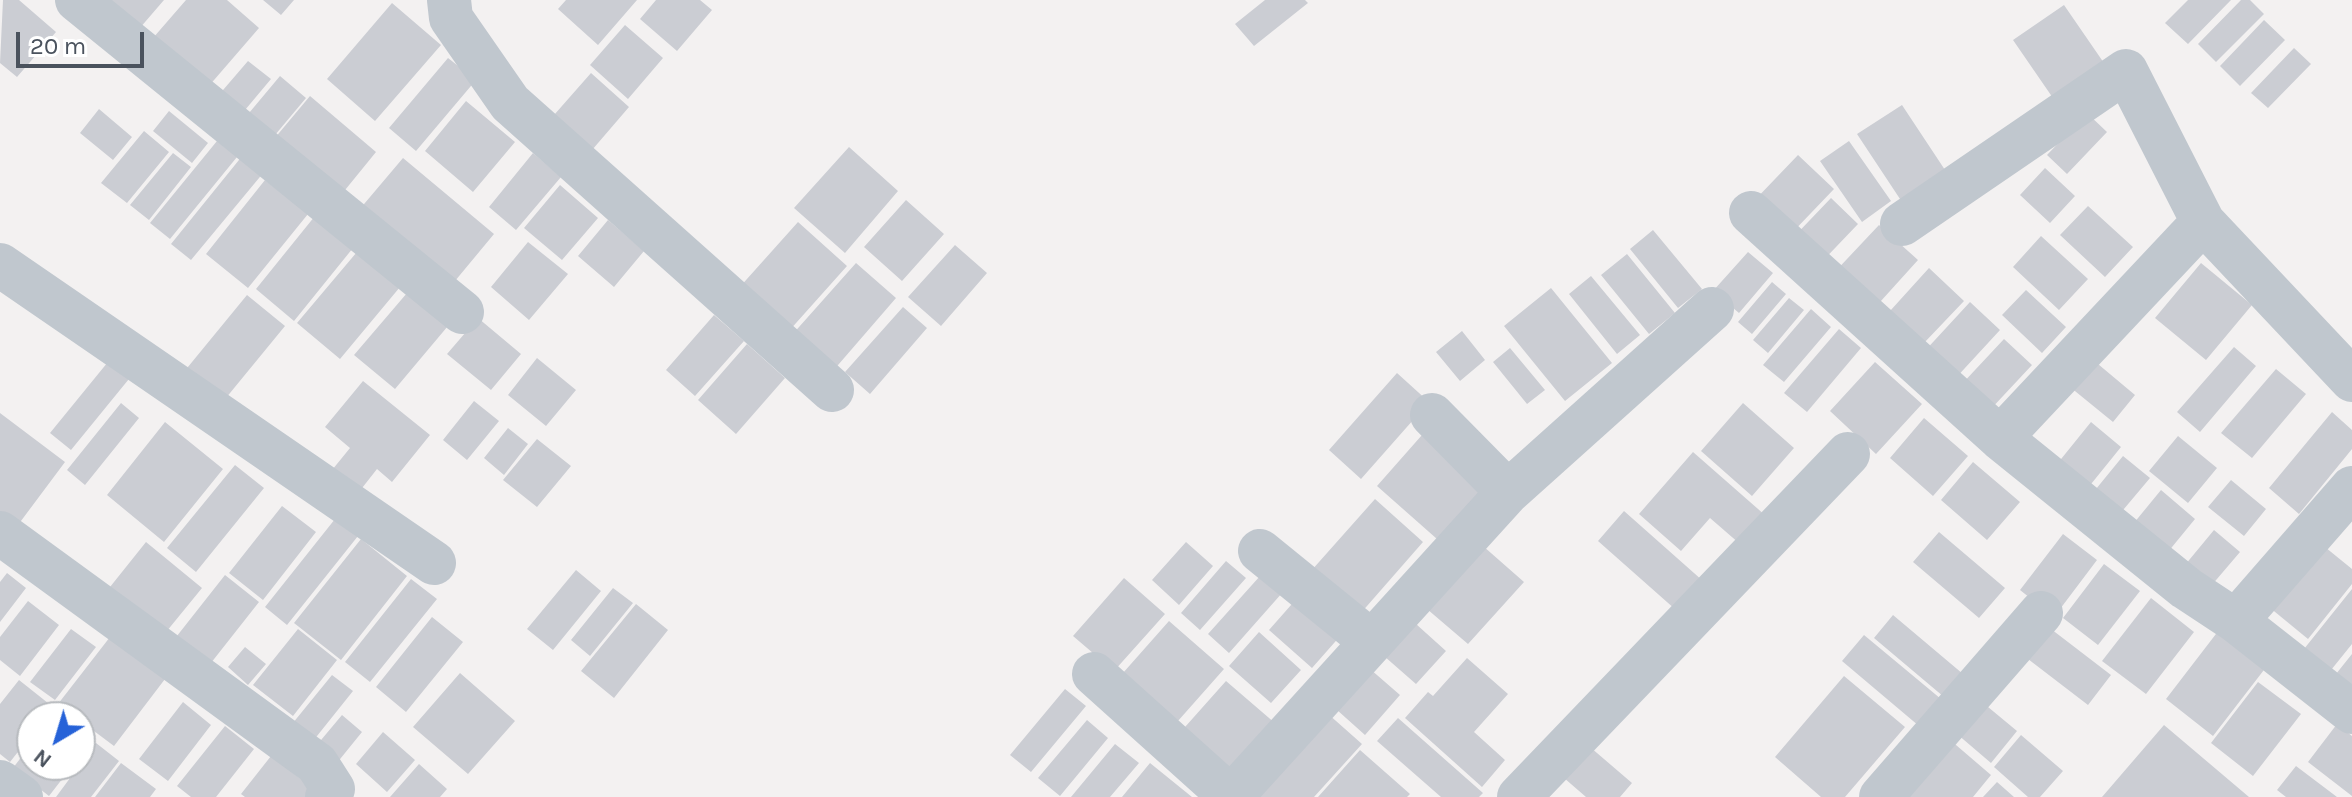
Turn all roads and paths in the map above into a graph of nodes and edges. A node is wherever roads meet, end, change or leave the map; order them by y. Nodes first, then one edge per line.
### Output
1 (77, 0) edge
2 (449, 0) edge
3 (1751, 213) dead end
4 (2203, 222) junction
5 (1902, 224) dead end
6 (0, 265) edge
7 (1712, 309) dead end
8 (462, 312) dead end
9 (2352, 380) edge
10 (832, 390) dead end
11 (1432, 415) dead end
12 (2000, 438) junction
13 (1848, 454) dead end
14 (2352, 488) edge
15 (1508, 492) junction
16 (0, 533) edge
17 (1260, 551) dead end
18 (434, 563) dead end
19 (2041, 613) dead end
20 (2236, 621) junction
21 (1372, 642) junction
22 (1094, 674) dead end
23 (2352, 712) edge
24 (0, 782) edge
25 (21, 797) edge
26 (327, 797) edge
27 (1231, 797) edge
28 (1519, 797) edge
29 (1881, 797) edge

1 - 8 street
2 - 10 street
3 - 12 street
4 - 5 street
4 - 9 street
4 - 12 street
6 - 18 street
7 - 15 street
11 - 15 street
12 - 20 street
13 - 28 street
14 - 20 street
15 - 21 street
16 - 26 street
17 - 21 street
19 - 29 street
20 - 23 street
21 - 27 street
22 - 27 street
24 - 25 street

